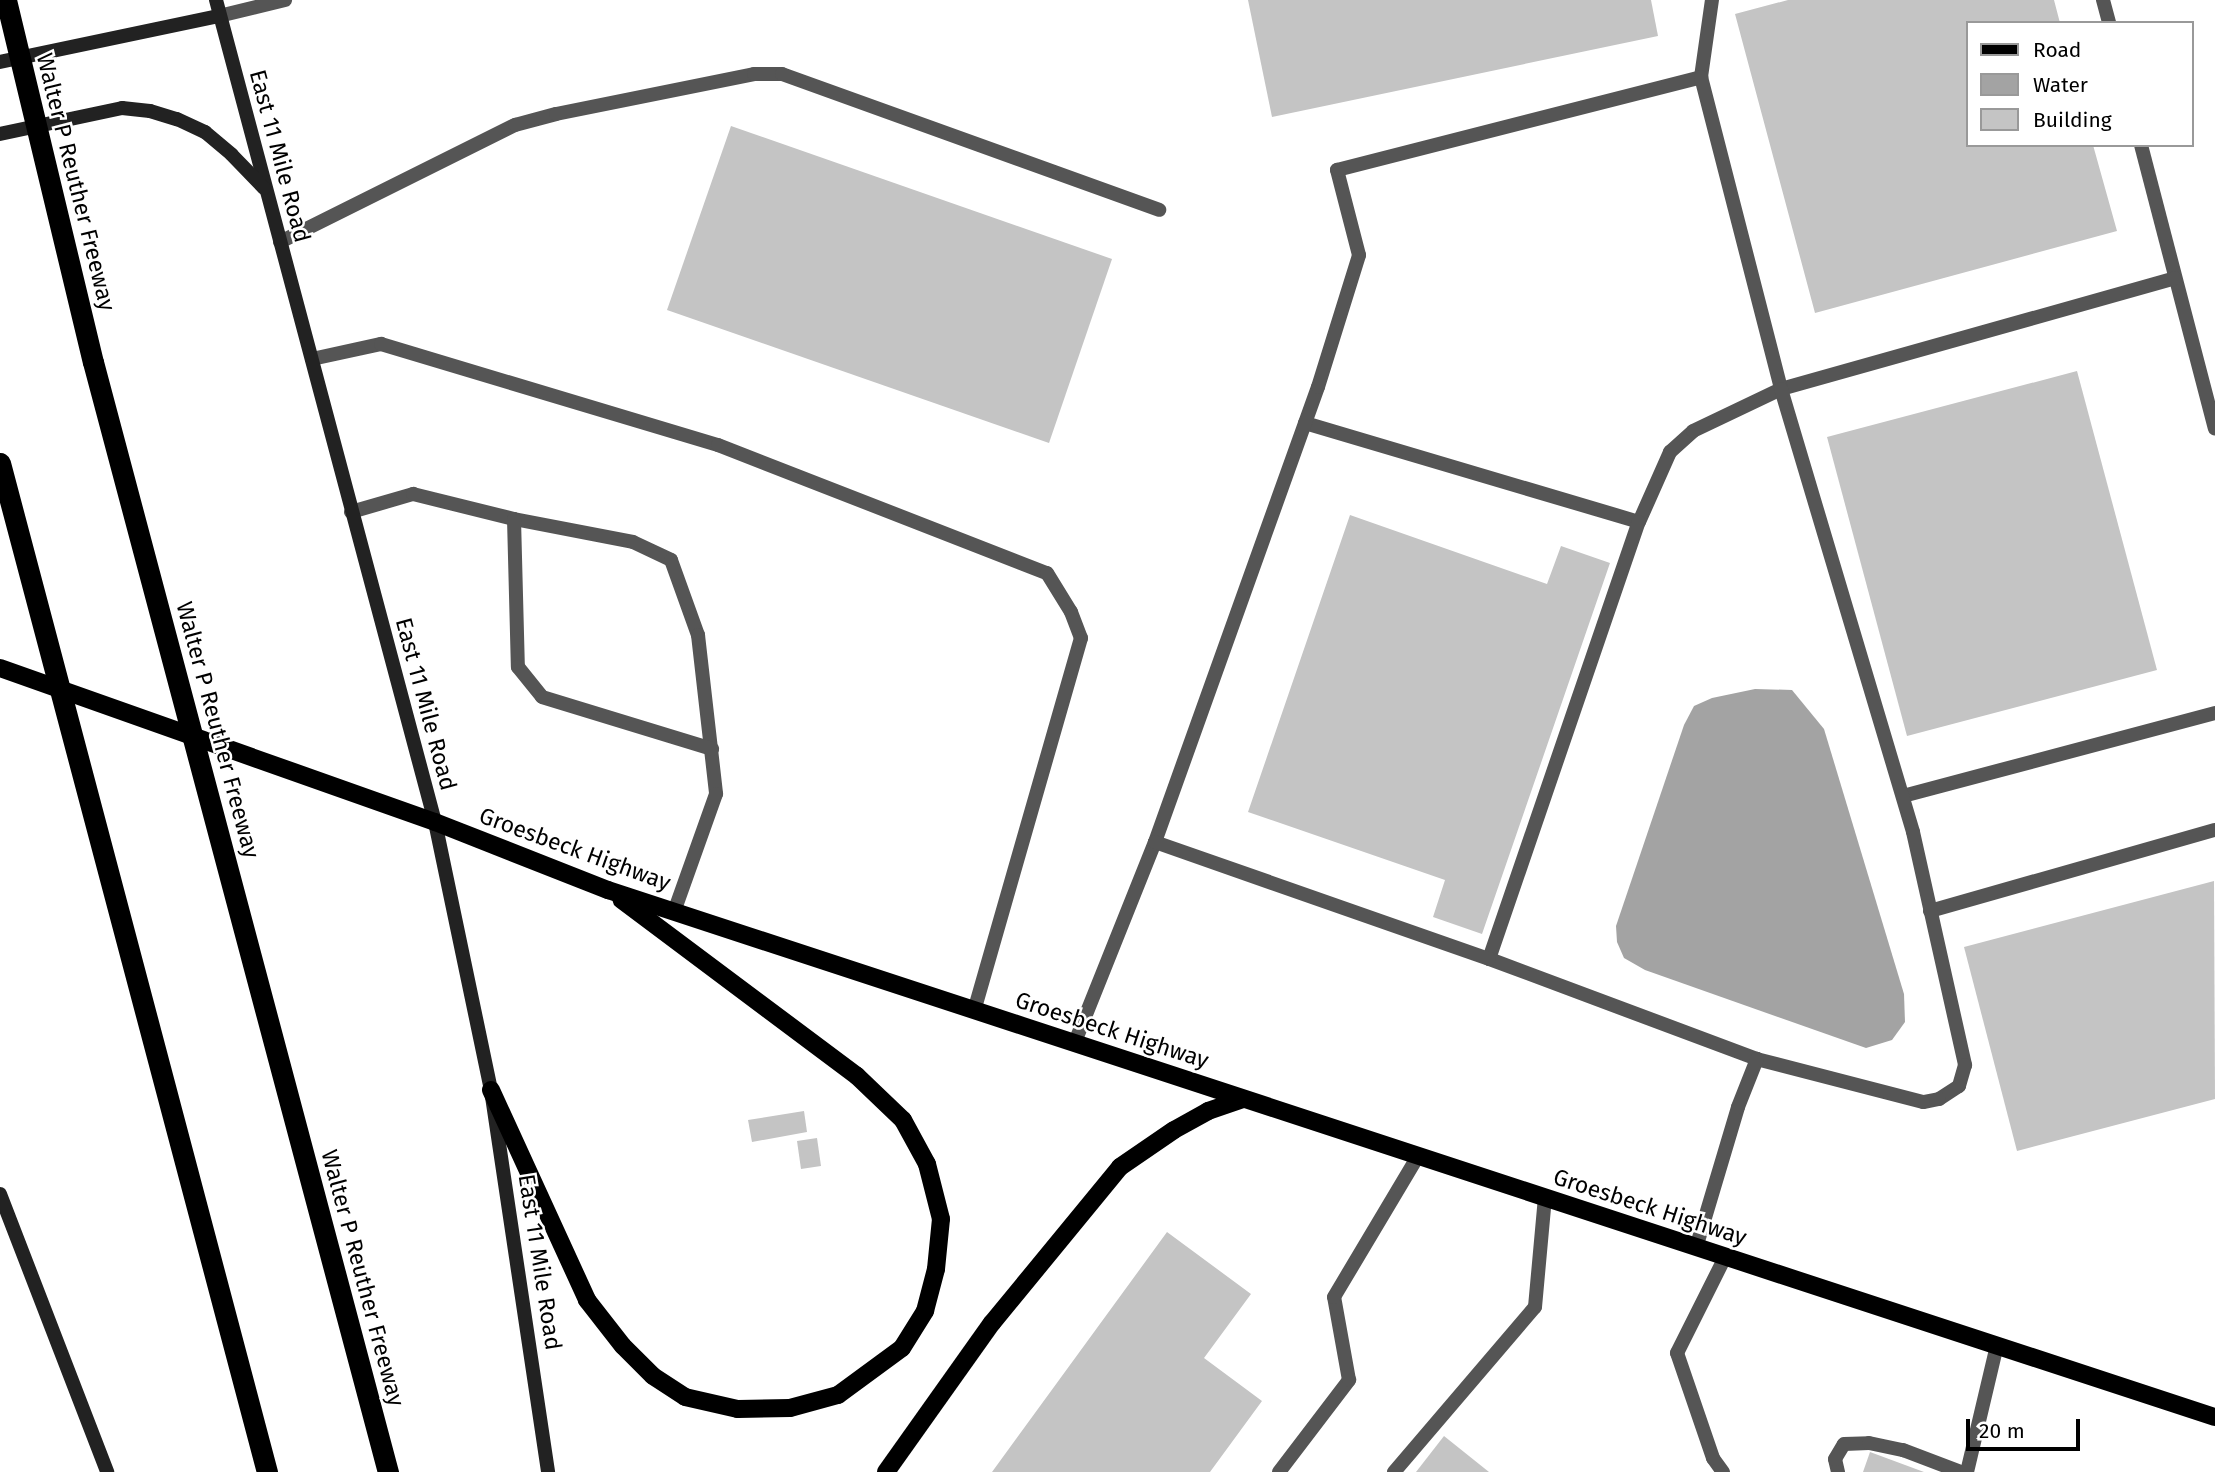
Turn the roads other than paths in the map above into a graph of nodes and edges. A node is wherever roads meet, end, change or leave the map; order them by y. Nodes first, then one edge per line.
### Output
1 (6, 0) edge
2 (216, 0) edge
3 (285, 0) edge
4 (1712, 0) edge
5 (2103, 0) edge
6 (219, 16) junction
7 (2108, 21) edge
8 (0, 62) edge
9 (1701, 76) junction
10 (0, 134) edge
11 (2142, 147) edge
12 (265, 189) junction
13 (1159, 210) dead end
14 (280, 242) junction
15 (2175, 278) junction
16 (312, 359) junction
17 (1781, 390) junction
18 (1305, 423) junction
19 (2215, 429) edge
20 (0, 463) edge
21 (351, 512) junction
22 (514, 519) junction
23 (1639, 523) junction
24 (0, 668) edge
25 (2215, 713) edge
26 (712, 749) junction
27 (1903, 796) junction
28 (435, 822) junction
29 (2215, 830) edge
30 (1155, 842) junction
31 (608, 890) junction
32 (1930, 911) junction
33 (674, 912) junction
34 (1489, 959) junction
35 (974, 1010) junction
36 (1075, 1042) junction
37 (1757, 1059) junction
38 (491, 1090) junction
39 (1243, 1100) junction
40 (1418, 1156) junction
41 (0, 1194) edge
42 (1545, 1198) junction
43 (1696, 1248) junction
44 (1725, 1257) junction
45 (1997, 1345) junction
46 (2215, 1417) edge
47 (107, 1472) edge
48 (267, 1472) edge
49 (388, 1472) edge
50 (548, 1472) edge
51 (886, 1472) edge
52 (1279, 1472) edge
53 (1394, 1472) edge
54 (1723, 1472) edge
55 (1838, 1472) edge
56 (1961, 1472) edge
57 (1966, 1472) edge

1 - 49 highway, Walter P Reuther Freeway
2 - 6 main road, East 11 Mile Road
3 - 6 street
4 - 9 street
5 - 7 street
6 - 8 main road
6 - 12 main road, East 11 Mile Road
9 - 17 street
9 - 18 street
10 - 12 main road
11 - 15 street
12 - 14 main road, East 11 Mile Road
13 - 14 street
14 - 16 main road, East 11 Mile Road
15 - 17 street
15 - 19 street
16 - 21 main road, East 11 Mile Road
16 - 35 street
17 - 23 street
17 - 27 street
18 - 23 street
18 - 30 street
20 - 48 highway
21 - 22 street
21 - 28 main road, East 11 Mile Road
22 - 26 street
22 - 26 street
23 - 34 street
24 - 28 main road, Groesbeck Highway
25 - 27 street
26 - 33 street
27 - 32 street
28 - 31 main road, Groesbeck Highway
28 - 38 main road, East 11 Mile Road
29 - 32 street
30 - 34 street
30 - 36 street
31 - 33 main road, Groesbeck Highway
31 - 38 main road
32 - 37 street
33 - 35 main road, Groesbeck Highway
34 - 37 street
35 - 36 main road, Groesbeck Highway
36 - 39 main road, Groesbeck Highway
37 - 43 street
38 - 50 main road, East 11 Mile Road
39 - 40 main road, Groesbeck Highway
39 - 51 main road
40 - 42 main road, Groesbeck Highway
40 - 52 street
41 - 47 main road
42 - 43 main road, Groesbeck Highway
42 - 53 street
43 - 44 main road, Groesbeck Highway
44 - 45 main road, Groesbeck Highway
44 - 54 street
45 - 46 main road, Groesbeck Highway
45 - 57 street
55 - 56 street

